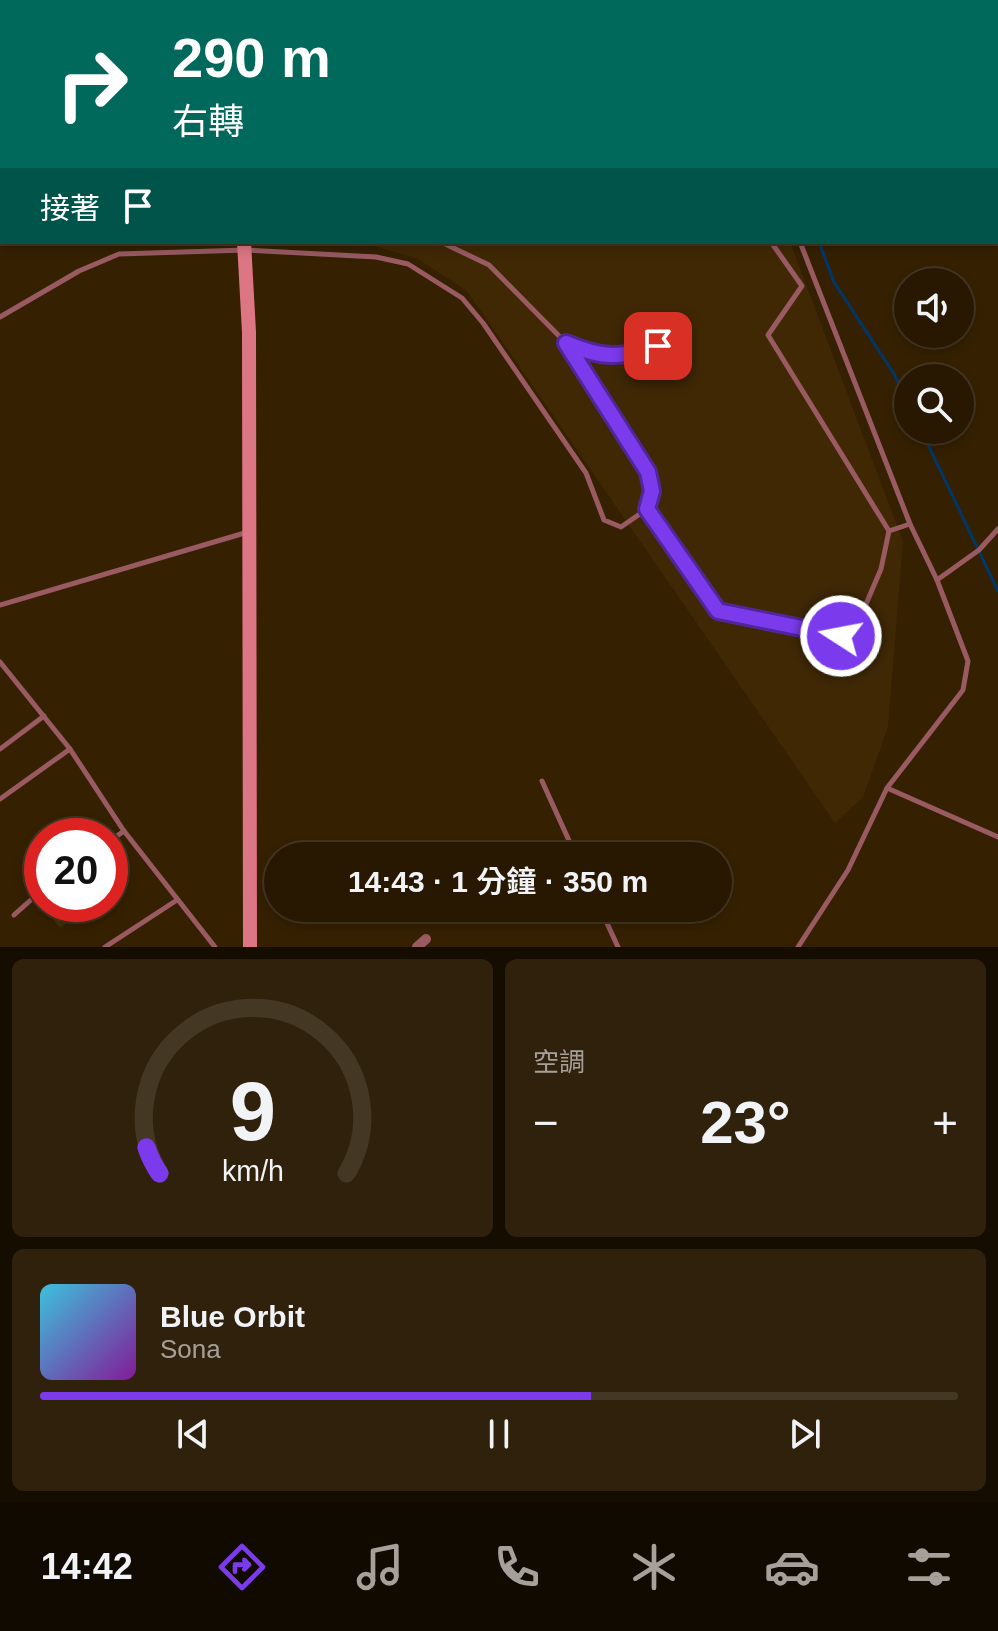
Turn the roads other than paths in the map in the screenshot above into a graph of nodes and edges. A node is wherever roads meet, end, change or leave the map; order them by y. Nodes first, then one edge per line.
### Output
1 (445, 244) edge
2 (772, 244) edge
3 (801, 244) edge
4 (245, 246) edge
5 (0, 317) edge
6 (566, 343) junction
7 (658, 346) dead end
8 (647, 509) junction
9 (910, 524) junction
10 (998, 529) edge
11 (889, 531) junction
12 (248, 532) junction
13 (937, 580) junction
14 (0, 605) edge
15 (0, 662) edge
16 (45, 716) junction
17 (0, 749) edge
18 (70, 749) junction
19 (542, 781) dead end
20 (887, 788) junction
21 (0, 799) edge
22 (115, 818) edge
23 (128, 836) edge
24 (998, 837) edge
25 (570, 842) edge
26 (177, 900) junction
27 (24, 906) edge
28 (14, 915) dead end
29 (606, 922) edge
30 (105, 947) edge
31 (215, 947) edge
32 (250, 947) edge
33 (618, 947) edge
34 (798, 947) edge

1 - 6 lane
2 - 11 lane
3 - 9 lane
4 - 5 lane
4 - 8 lane
4 - 12 street
6 - 7 lane
6 - 8 lane
8 - 11 lane
9 - 11 lane
9 - 13 lane
10 - 13 lane
12 - 14 lane
12 - 32 street
13 - 20 lane
15 - 16 lane
16 - 17 lane
16 - 18 lane
18 - 21 lane
18 - 22 lane
19 - 25 lane
20 - 24 lane
20 - 34 lane
23 - 26 lane
26 - 30 lane
26 - 31 lane
27 - 28 lane
29 - 33 lane

